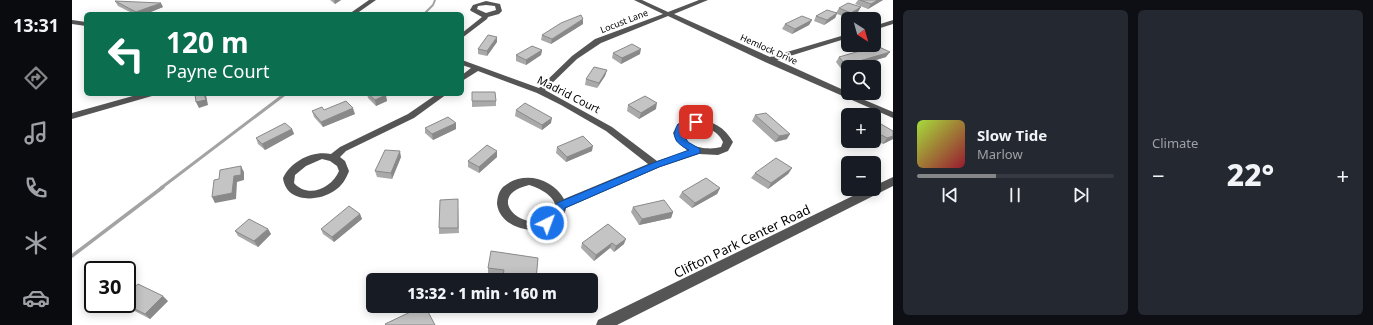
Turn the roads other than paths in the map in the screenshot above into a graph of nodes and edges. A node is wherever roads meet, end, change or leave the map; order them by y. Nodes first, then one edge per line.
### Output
1 (373, 0) edge
2 (637, 0) edge
3 (705, 0) edge
4 (358, 12) edge
5 (485, 15) dead end
6 (666, 15) junction
7 (72, 22) edge
8 (893, 22) edge
9 (84, 24) edge
10 (881, 26) edge
11 (464, 35) edge
12 (841, 38) edge
13 (768, 60) junction
14 (464, 63) edge
15 (476, 68) junction
16 (464, 77) edge
17 (540, 91) junction
18 (141, 96) edge
19 (440, 96) edge
20 (893, 115) edge
21 (72, 116) edge
22 (697, 151) junction
23 (333, 158) junction
24 (656, 165) junction
25 (893, 181) edge
26 (561, 205) junction
27 (603, 325) edge

1 - 4 street
2 - 6 street, Hemlock Drive
3 - 6 street, Locust Lane
5 - 11 street
6 - 13 street, Hemlock Drive
6 - 17 street, Locust Lane
7 - 9 street
8 - 10 street
12 - 13 street
13 - 20 street, Hemlock Drive
14 - 15 street, Madrid Court
15 - 16 street
15 - 17 street, Madrid Court
17 - 24 street, Madrid Court
18 - 21 street
19 - 23 street
22 - 22 street
22 - 24 street
23 - 23 street
24 - 26 street
25 - 27 street, Clifton Park Center Road
26 - 26 street

